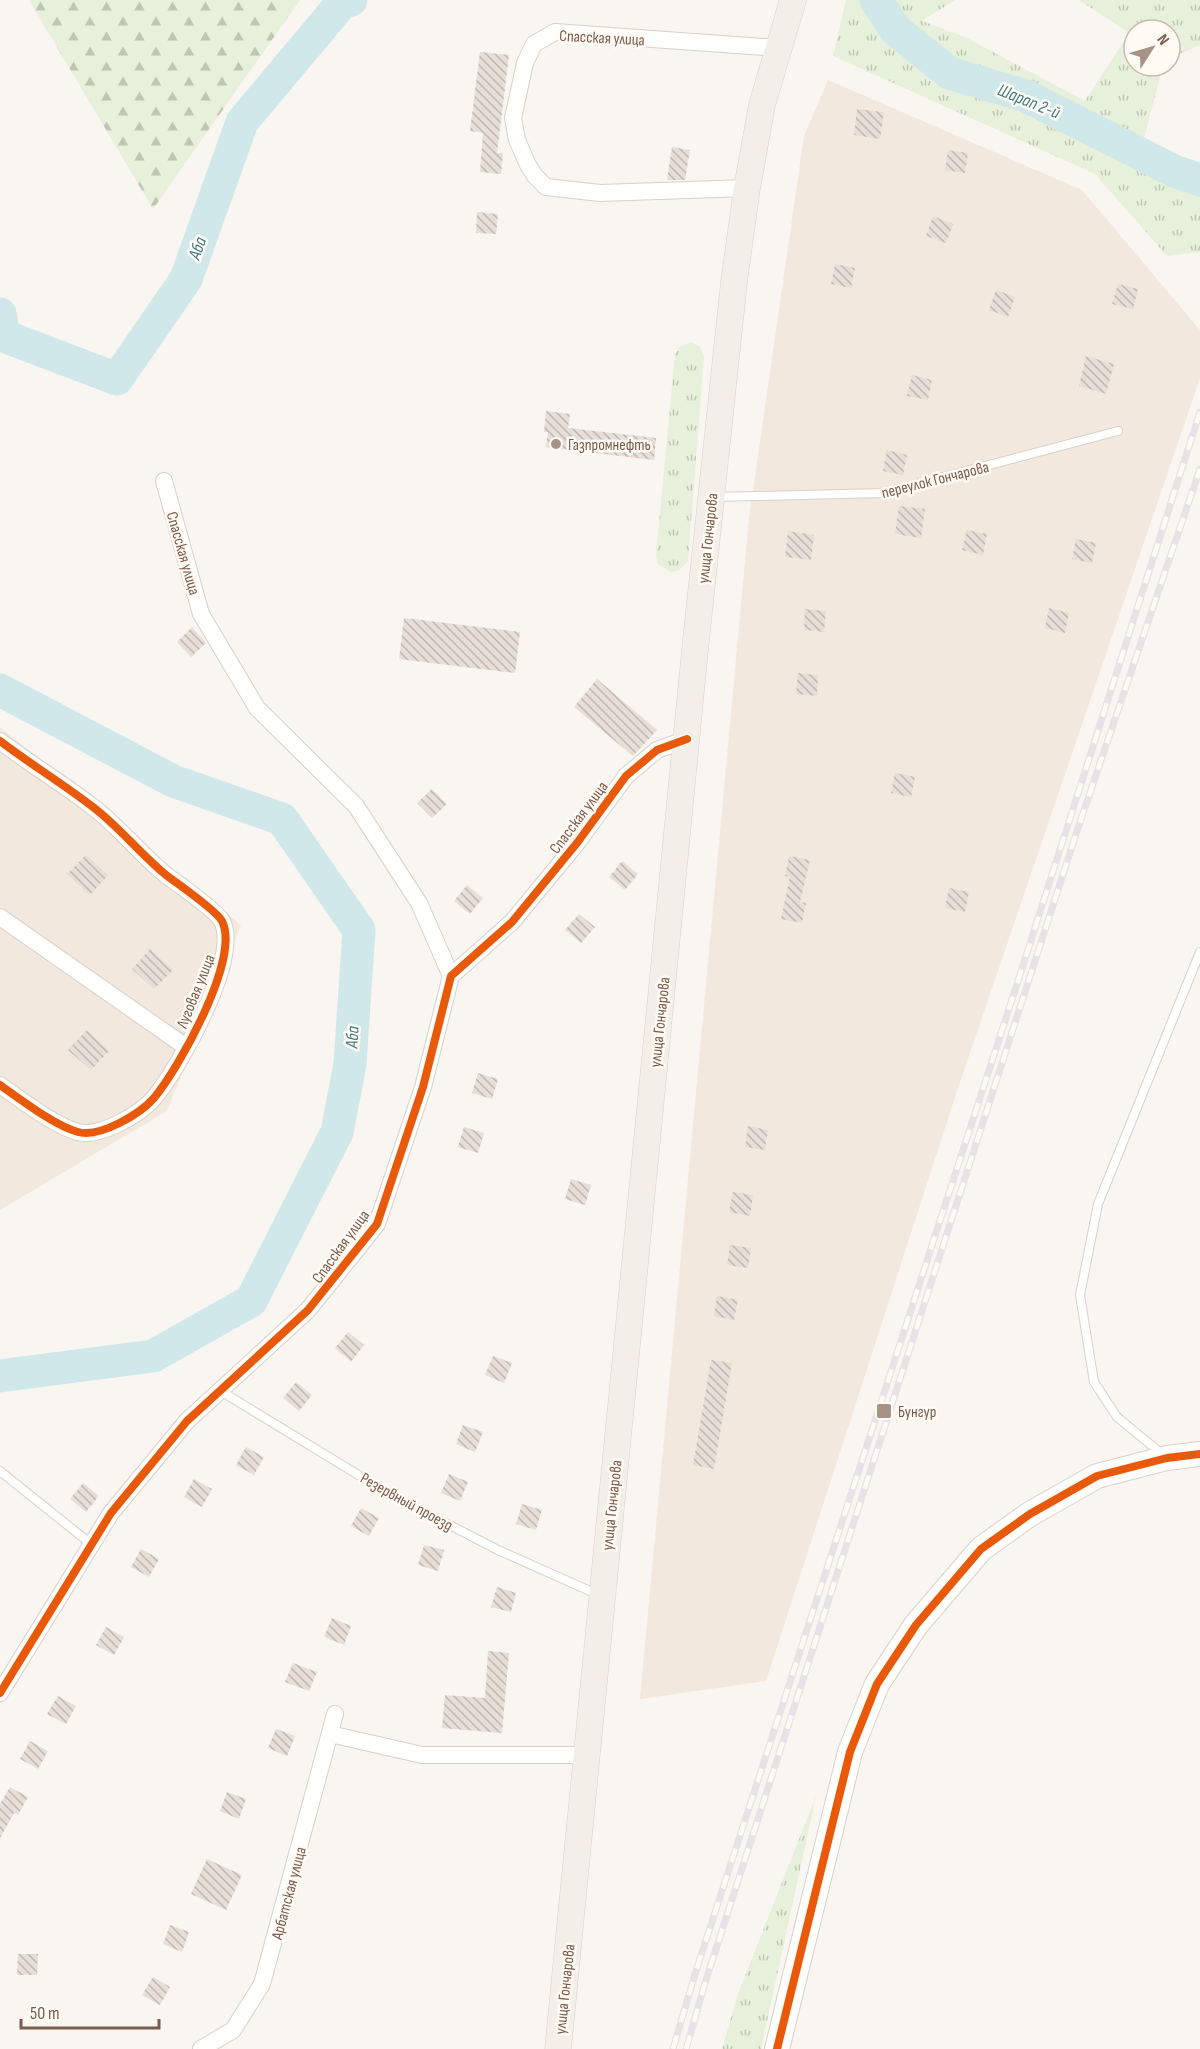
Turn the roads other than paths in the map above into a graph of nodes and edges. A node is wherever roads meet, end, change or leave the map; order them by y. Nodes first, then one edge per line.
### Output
1 (793, 0) edge
2 (778, 48) junction
3 (747, 188) junction
4 (1118, 431) dead end
5 (164, 481) dead end
6 (712, 497) junction
7 (687, 739) junction
8 (0, 741) edge
9 (0, 917) edge
10 (1200, 952) edge
11 (451, 976) junction
12 (186, 1047) junction
13 (0, 1085) edge
14 (219, 1390) junction
15 (1200, 1454) edge
16 (1167, 1458) junction
17 (0, 1471) edge
18 (91, 1544) junction
19 (602, 1597) junction
20 (0, 1693) edge
21 (335, 1714) dead end
22 (330, 1734) junction
23 (587, 1755) junction
24 (201, 2049) edge
25 (558, 2049) edge
26 (777, 2049) edge

1 - 2 main road, улица Гончарова
2 - 3 main road, улица Гончарова
2 - 3 street, Спасская улица
3 - 6 main road, улица Гончарова
4 - 6 lane, переулок Гончарова
5 - 11 street, Спасская улица
6 - 7 main road, улица Гончарова
7 - 11 street, Спасская улица
7 - 19 main road, улица Гончарова
8 - 12 street, Луговая улица
9 - 12 street, Луговая улица
10 - 16 lane
11 - 14 street, Спасская улица
12 - 13 street, Луговая улица
14 - 18 street, Спасская улица
14 - 19 lane, Резервный проезд
15 - 16 street
16 - 26 street
17 - 18 lane
18 - 20 street, Спасская улица
19 - 23 main road, улица Гончарова
21 - 22 street, Арбатская улица
22 - 23 street
22 - 24 street, Арбатская улица
23 - 25 main road, улица Гончарова

